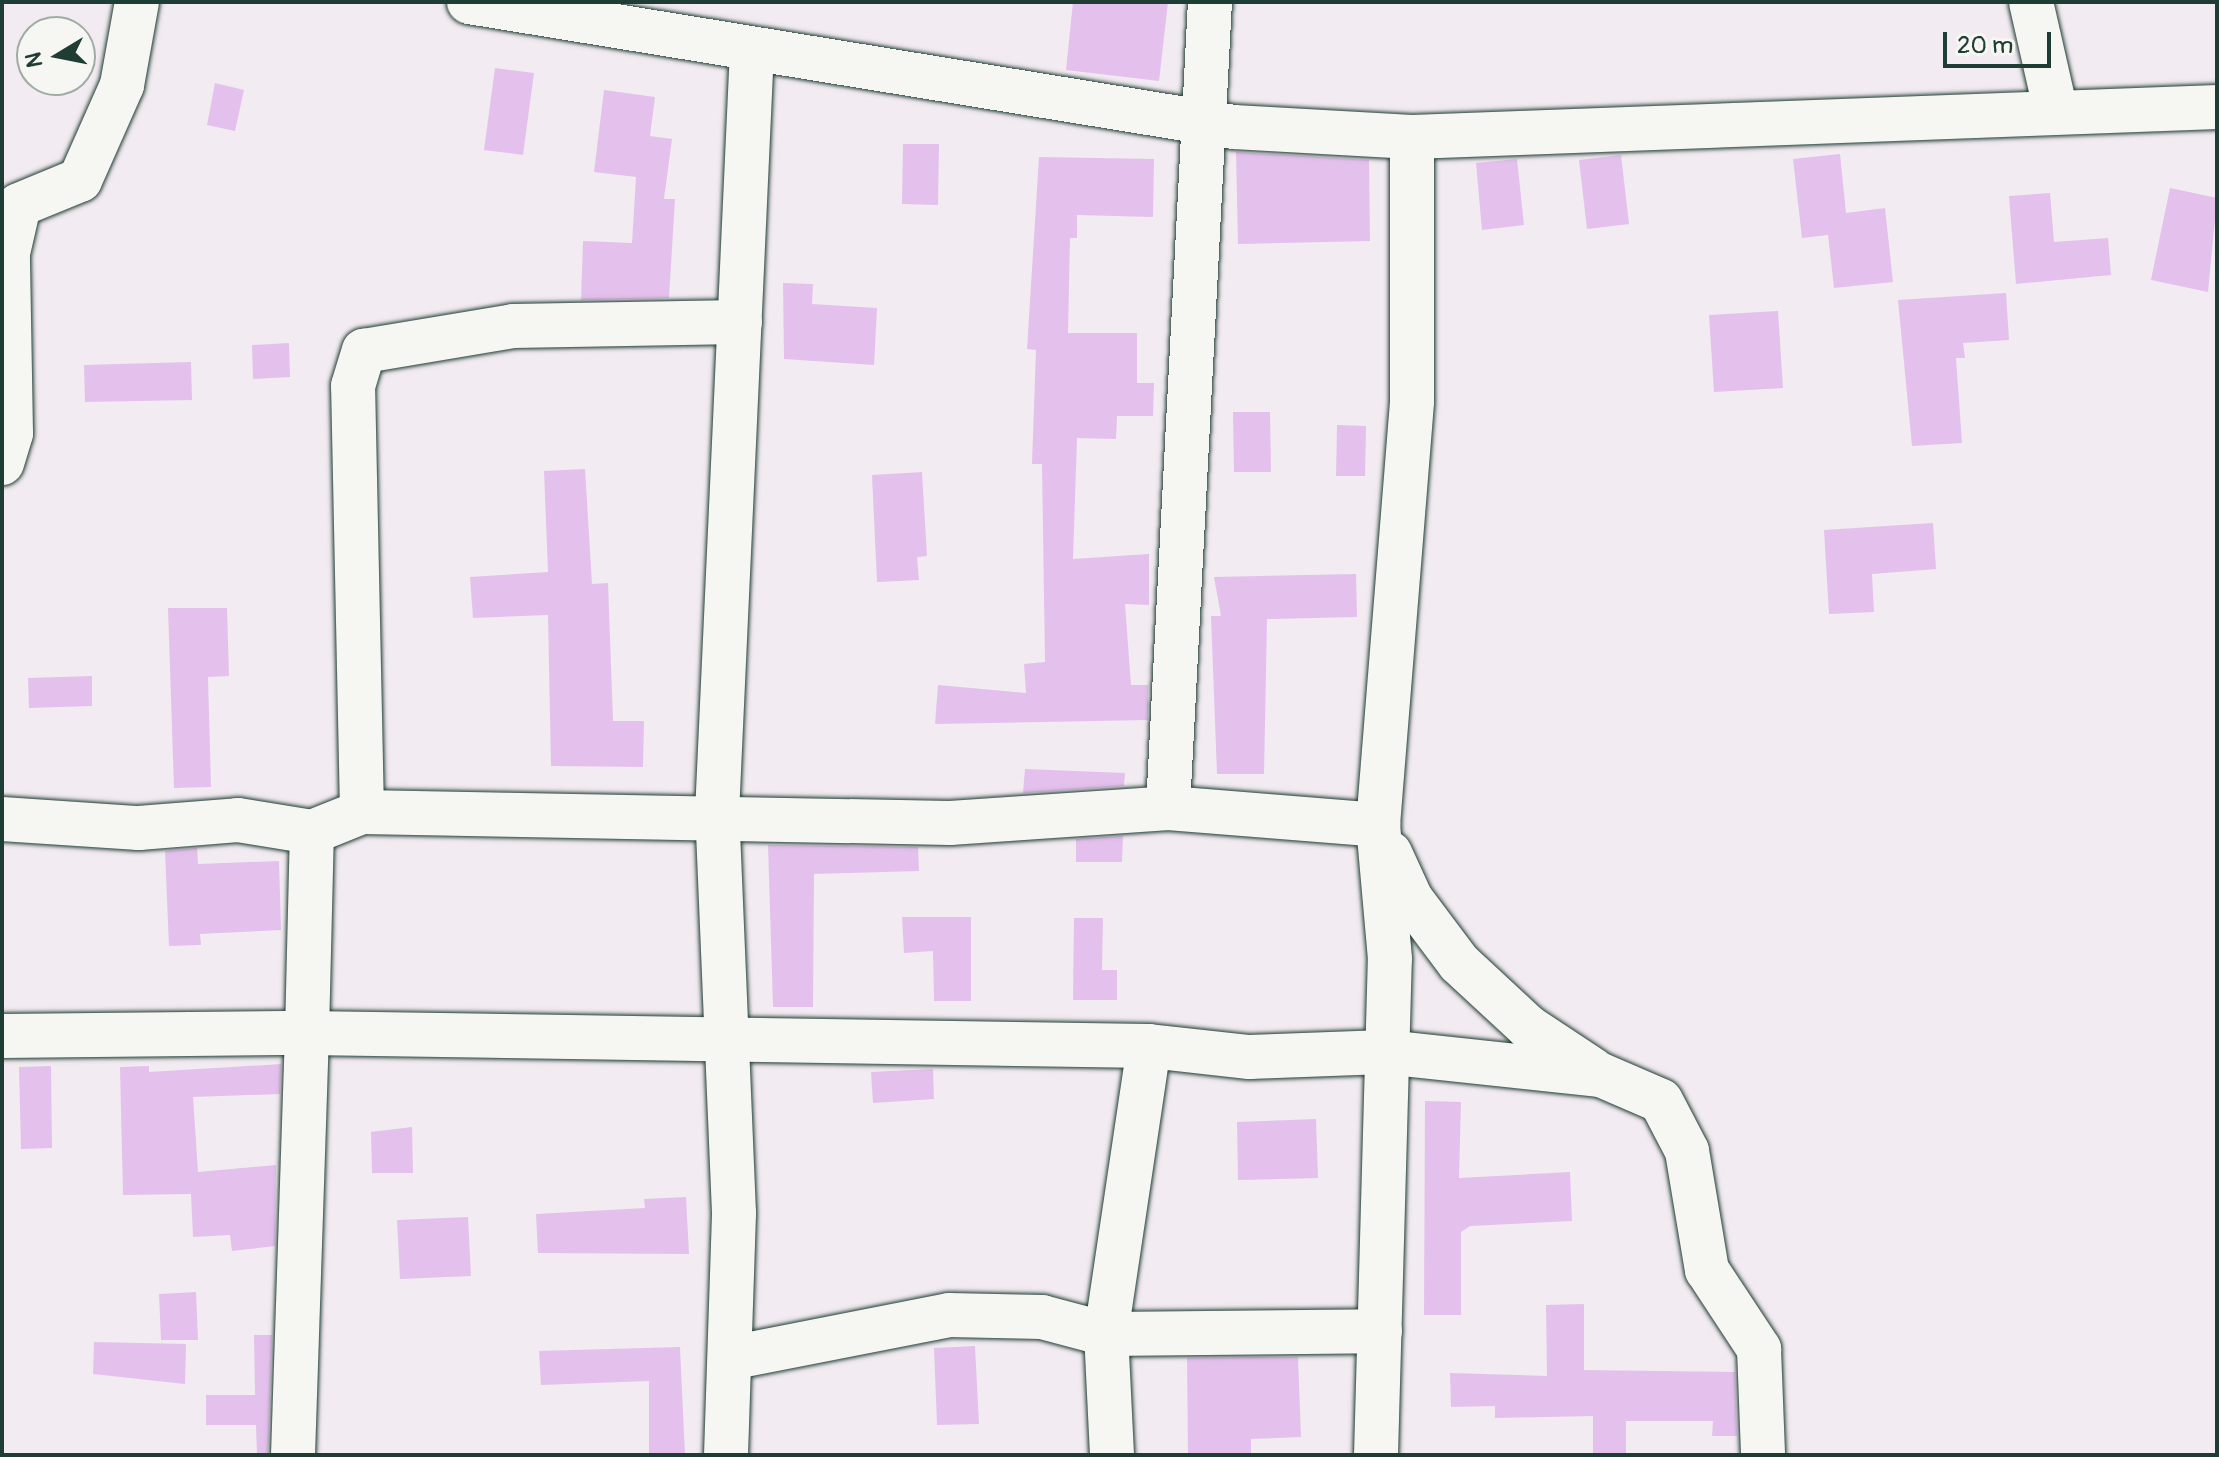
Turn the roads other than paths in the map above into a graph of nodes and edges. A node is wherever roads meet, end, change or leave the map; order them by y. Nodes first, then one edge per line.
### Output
1 (137, 2) edge
2 (469, 2) edge
3 (1210, 2) edge
4 (2031, 2) edge
5 (752, 50) junction
6 (2217, 107) edge
7 (2056, 112) junction
8 (1203, 124) junction
9 (1412, 137) junction
10 (740, 322) junction
11 (2, 463) edge
12 (1168, 808) junction
13 (362, 812) junction
14 (717, 814) junction
15 (2, 819) edge
16 (1378, 825) junction
17 (312, 832) junction
18 (307, 1033) junction
19 (2, 1036) edge
20 (725, 1042) junction
21 (1149, 1046) junction
22 (1385, 1052) junction
23 (1601, 1075) junction
24 (1380, 1331) junction
25 (1106, 1334) junction
26 (730, 1358) junction
27 (293, 1455) edge
28 (726, 1455) edge
29 (1112, 1455) edge
30 (1376, 1455) edge
31 (1763, 1455) edge

1 - 11 street
2 - 5 street
3 - 8 street
4 - 7 street
5 - 8 street
5 - 10 street
6 - 7 street
7 - 9 street
8 - 9 street
8 - 12 street
9 - 16 street
10 - 13 street
10 - 14 street
12 - 14 street
12 - 16 street
13 - 14 street
13 - 17 street
14 - 20 street
15 - 17 street
16 - 22 street
16 - 23 street
17 - 18 street
18 - 19 street
18 - 20 street
18 - 27 street
20 - 21 street
20 - 26 street
21 - 22 street
21 - 25 street
22 - 23 street
22 - 24 street
23 - 31 street
24 - 25 street
24 - 30 street
25 - 26 street
25 - 29 street
26 - 28 street

